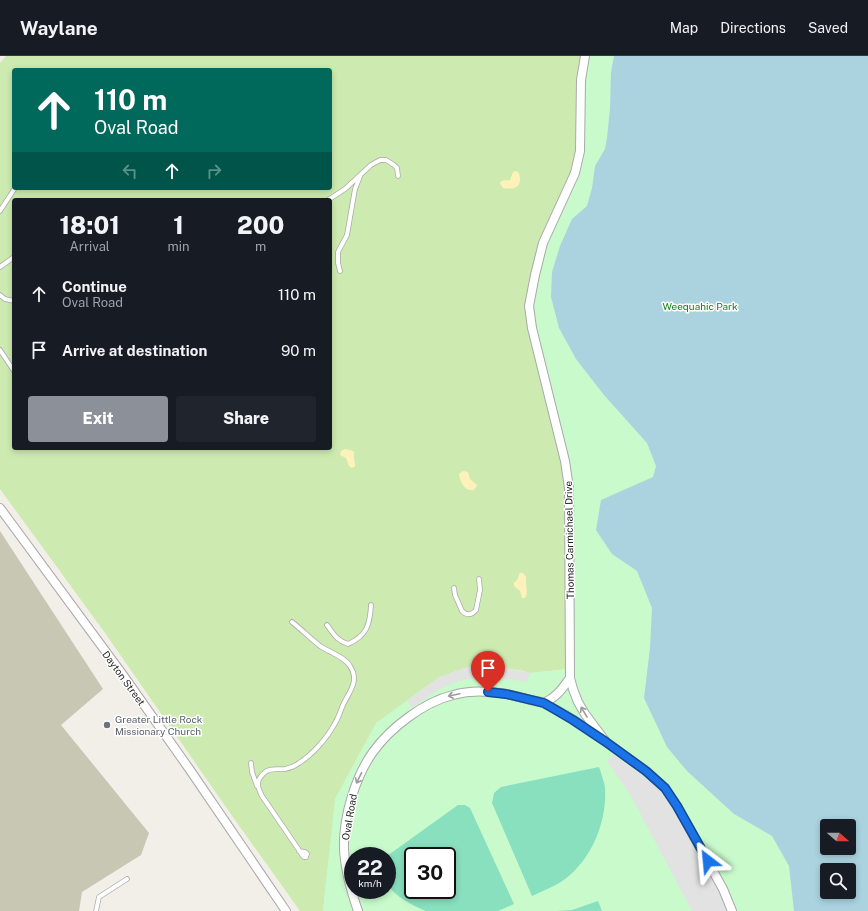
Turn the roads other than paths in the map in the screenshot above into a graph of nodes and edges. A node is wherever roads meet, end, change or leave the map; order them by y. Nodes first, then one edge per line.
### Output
1 (585, 56) edge
2 (361, 174) junction
3 (398, 176) dead end
4 (14, 190) edge
5 (331, 198) edge
6 (0, 211) edge
7 (12, 258) edge
8 (0, 267) edge
9 (340, 271) dead end
10 (0, 295) edge
11 (12, 301) edge
12 (0, 350) edge
13 (12, 367) edge
14 (0, 508) edge
15 (479, 579) dead end
16 (454, 588) dead end
17 (371, 605) dead end
18 (292, 622) dead end
19 (328, 625) dead end
20 (570, 678) junction
21 (544, 703) junction
22 (606, 742) junction
23 (251, 763) dead end
24 (258, 787) junction
25 (299, 851) dead end
26 (127, 879) dead end
27 (96, 911) edge
28 (286, 911) edge
29 (358, 911) edge
30 (732, 911) edge

1 - 20 street, Thomas Carmichael Drive
2 - 3 lane
2 - 5 lane
2 - 9 lane
4 - 6 lane
7 - 8 lane
10 - 11 lane
12 - 13 lane
14 - 28 street, Dayton Street
15 - 16 lane
17 - 19 lane
18 - 24 lane
20 - 21 street
22 -> 20 street, Thomas Carmichael Drive
21 - 22 street, Oval Road
21 -> 29 street, Oval Road
22 - 30 street, Thomas Carmichael Drive
23 - 24 lane
24 - 25 lane
26 - 27 lane

